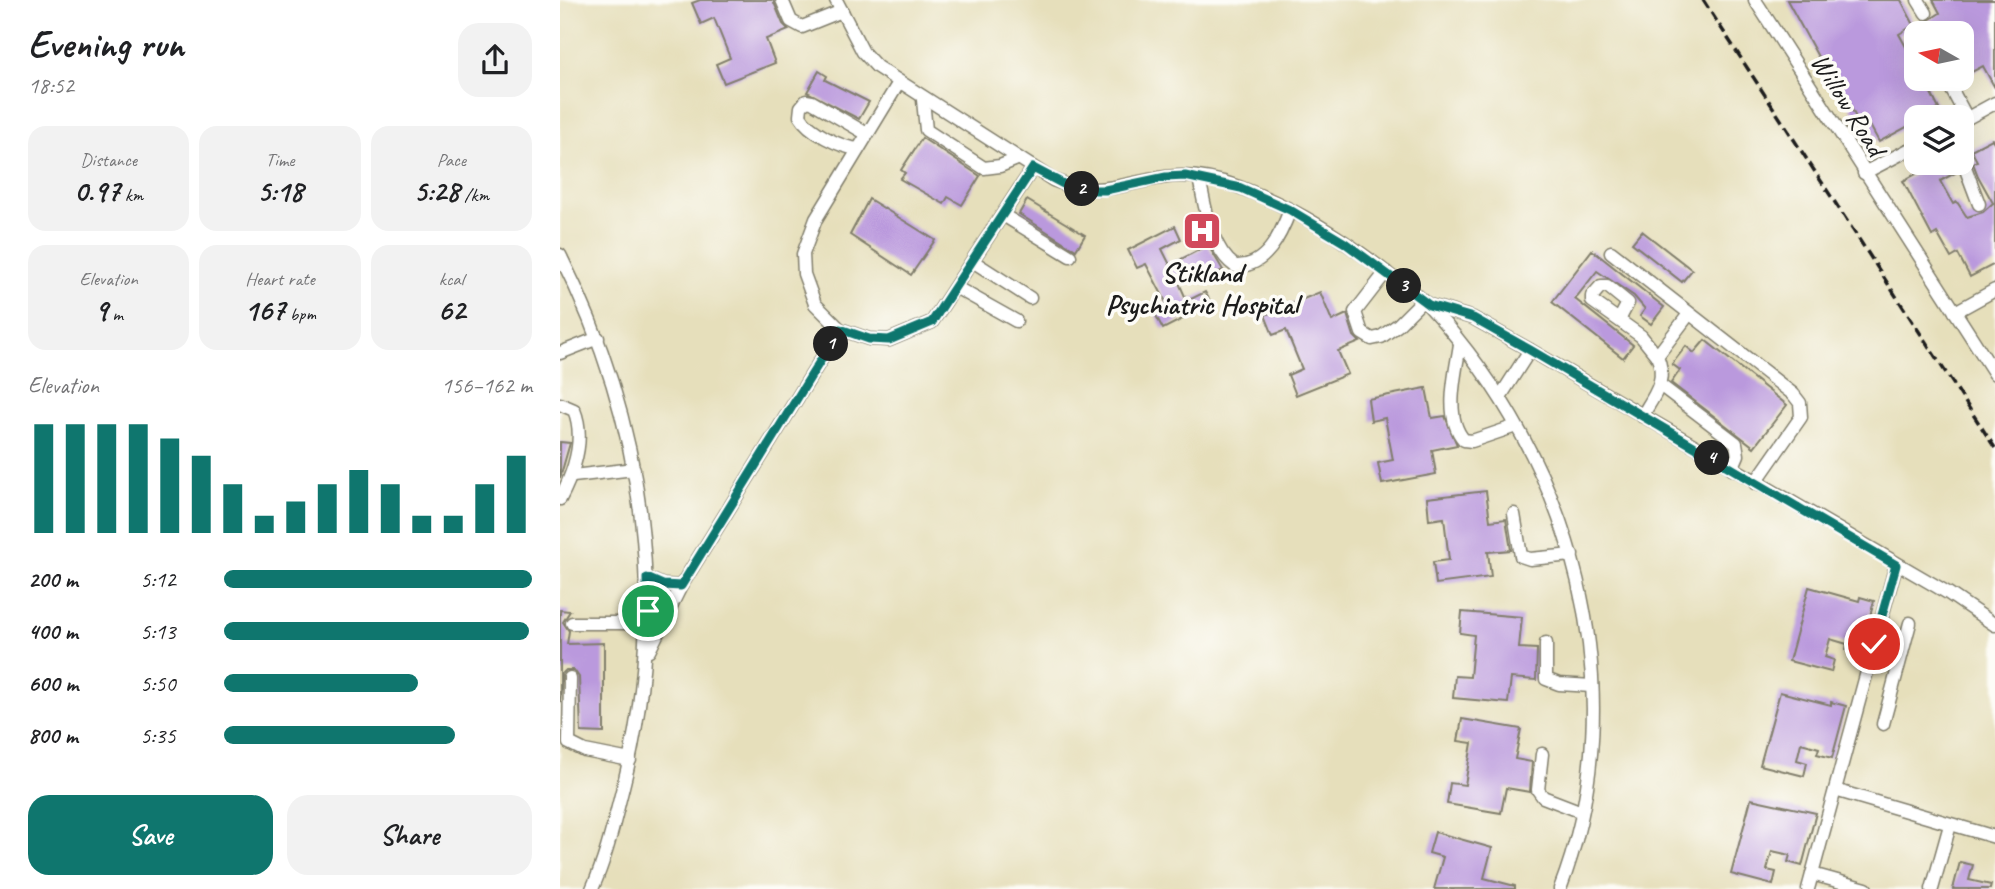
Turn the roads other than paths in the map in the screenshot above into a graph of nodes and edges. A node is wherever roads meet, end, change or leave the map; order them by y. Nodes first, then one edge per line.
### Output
1 (782, 0) edge
2 (1755, 0) edge
3 (1919, 0) edge
4 (839, 6) edge
5 (1926, 13) dead end
6 (898, 84) junction
7 (923, 100) junction
8 (1995, 103) edge
9 (1974, 114) edge
10 (867, 134) junction
11 (858, 149) junction
12 (1904, 152) edge
13 (1017, 159) junction
14 (1033, 168) junction
15 (1864, 173) junction
16 (1968, 175) edge
17 (1199, 178) junction
18 (1979, 204) dead end
19 (1290, 210) junction
20 (1003, 215) junction
21 (1611, 252) dead end
22 (1070, 256) dead end
23 (560, 258) edge
24 (974, 262) junction
25 (1386, 272) junction
26 (957, 288) junction
27 (1995, 290) edge
28 (1030, 298) dead end
29 (1425, 303) junction
30 (1955, 312) junction
31 (1689, 314) junction
32 (1619, 320) dead end
33 (1016, 321) dead end
34 (840, 329) junction
35 (598, 338) junction
36 (1460, 344) junction
37 (1530, 350) junction
38 (560, 354) edge
39 (1657, 356) junction
40 (1995, 374) edge
41 (1661, 385) junction
42 (1500, 397) junction
43 (560, 404) edge
44 (1642, 416) junction
45 (1516, 426) junction
46 (634, 469) junction
47 (1732, 469) junction
48 (573, 476) junction
49 (1755, 483) junction
50 (560, 499) edge
51 (1514, 514) dead end
52 (1572, 555) junction
53 (1896, 565) junction
54 (647, 578) junction
55 (681, 586) junction
56 (1910, 623) dead end
57 (572, 624) dead end
58 (647, 624) junction
59 (1995, 625) edge
60 (1546, 643) dead end
61 (1874, 644) junction
62 (1902, 652) junction
63 (645, 657) junction
64 (570, 678) dead end
65 (1592, 686) junction
66 (1883, 724) dead end
67 (1542, 754) dead end
68 (629, 760) junction
69 (1835, 790) junction
70 (1582, 812) junction
71 (1950, 825) junction
72 (1995, 837) edge
73 (1812, 874) junction
74 (592, 889) edge
75 (1560, 889) edge
76 (1808, 889) edge
77 (1866, 889) edge
78 (1932, 889) edge

1 - 4 street
2 - 15 street, Willow Road
3 - 5 street
4 - 6 street
6 - 7 street
6 - 10 street
7 - 13 street
7 - 13 street
8 - 9 street
10 - 11 street
10 - 11 street
11 - 34 street
12 - 15 street
13 - 14 street
14 - 17 street
14 - 20 street
15 - 30 street, Willow Road
16 - 18 street
17 - 19 street
17 - 19 street
19 - 25 street
20 - 22 street
20 - 24 street
21 - 31 street
23 - 35 street
24 - 26 street
24 - 28 street
25 - 29 street
25 - 29 street
26 - 33 street
26 - 34 street
27 - 30 street
29 - 36 street
29 - 37 street
30 - 40 street, Willow Road
31 - 39 street
31 - 49 street
32 - 39 street
34 - 55 street
35 - 38 street
35 - 46 street
36 - 42 street
36 - 45 street
37 - 42 street
37 - 44 street
39 - 41 street
41 - 44 street
41 - 47 street
42 - 45 street
43 - 48 street
44 - 47 street
45 - 52 street
46 - 48 street
46 - 54 street
47 - 49 street
48 - 50 street
49 - 53 street
51 - 52 street
52 - 65 street
53 - 59 street
53 - 61 street
54 - 55 street
54 - 58 street
55 - 63 street
56 - 62 street
57 - 58 street
58 - 63 street
60 - 65 street
61 - 62 street
61 - 69 street
62 - 66 street
63 - 68 street
64 - 68 street
65 - 70 street
67 - 70 street
68 - 74 street
69 - 71 street
69 - 73 street
70 - 75 street
71 - 72 street
71 - 78 street
73 - 76 street
73 - 77 street

